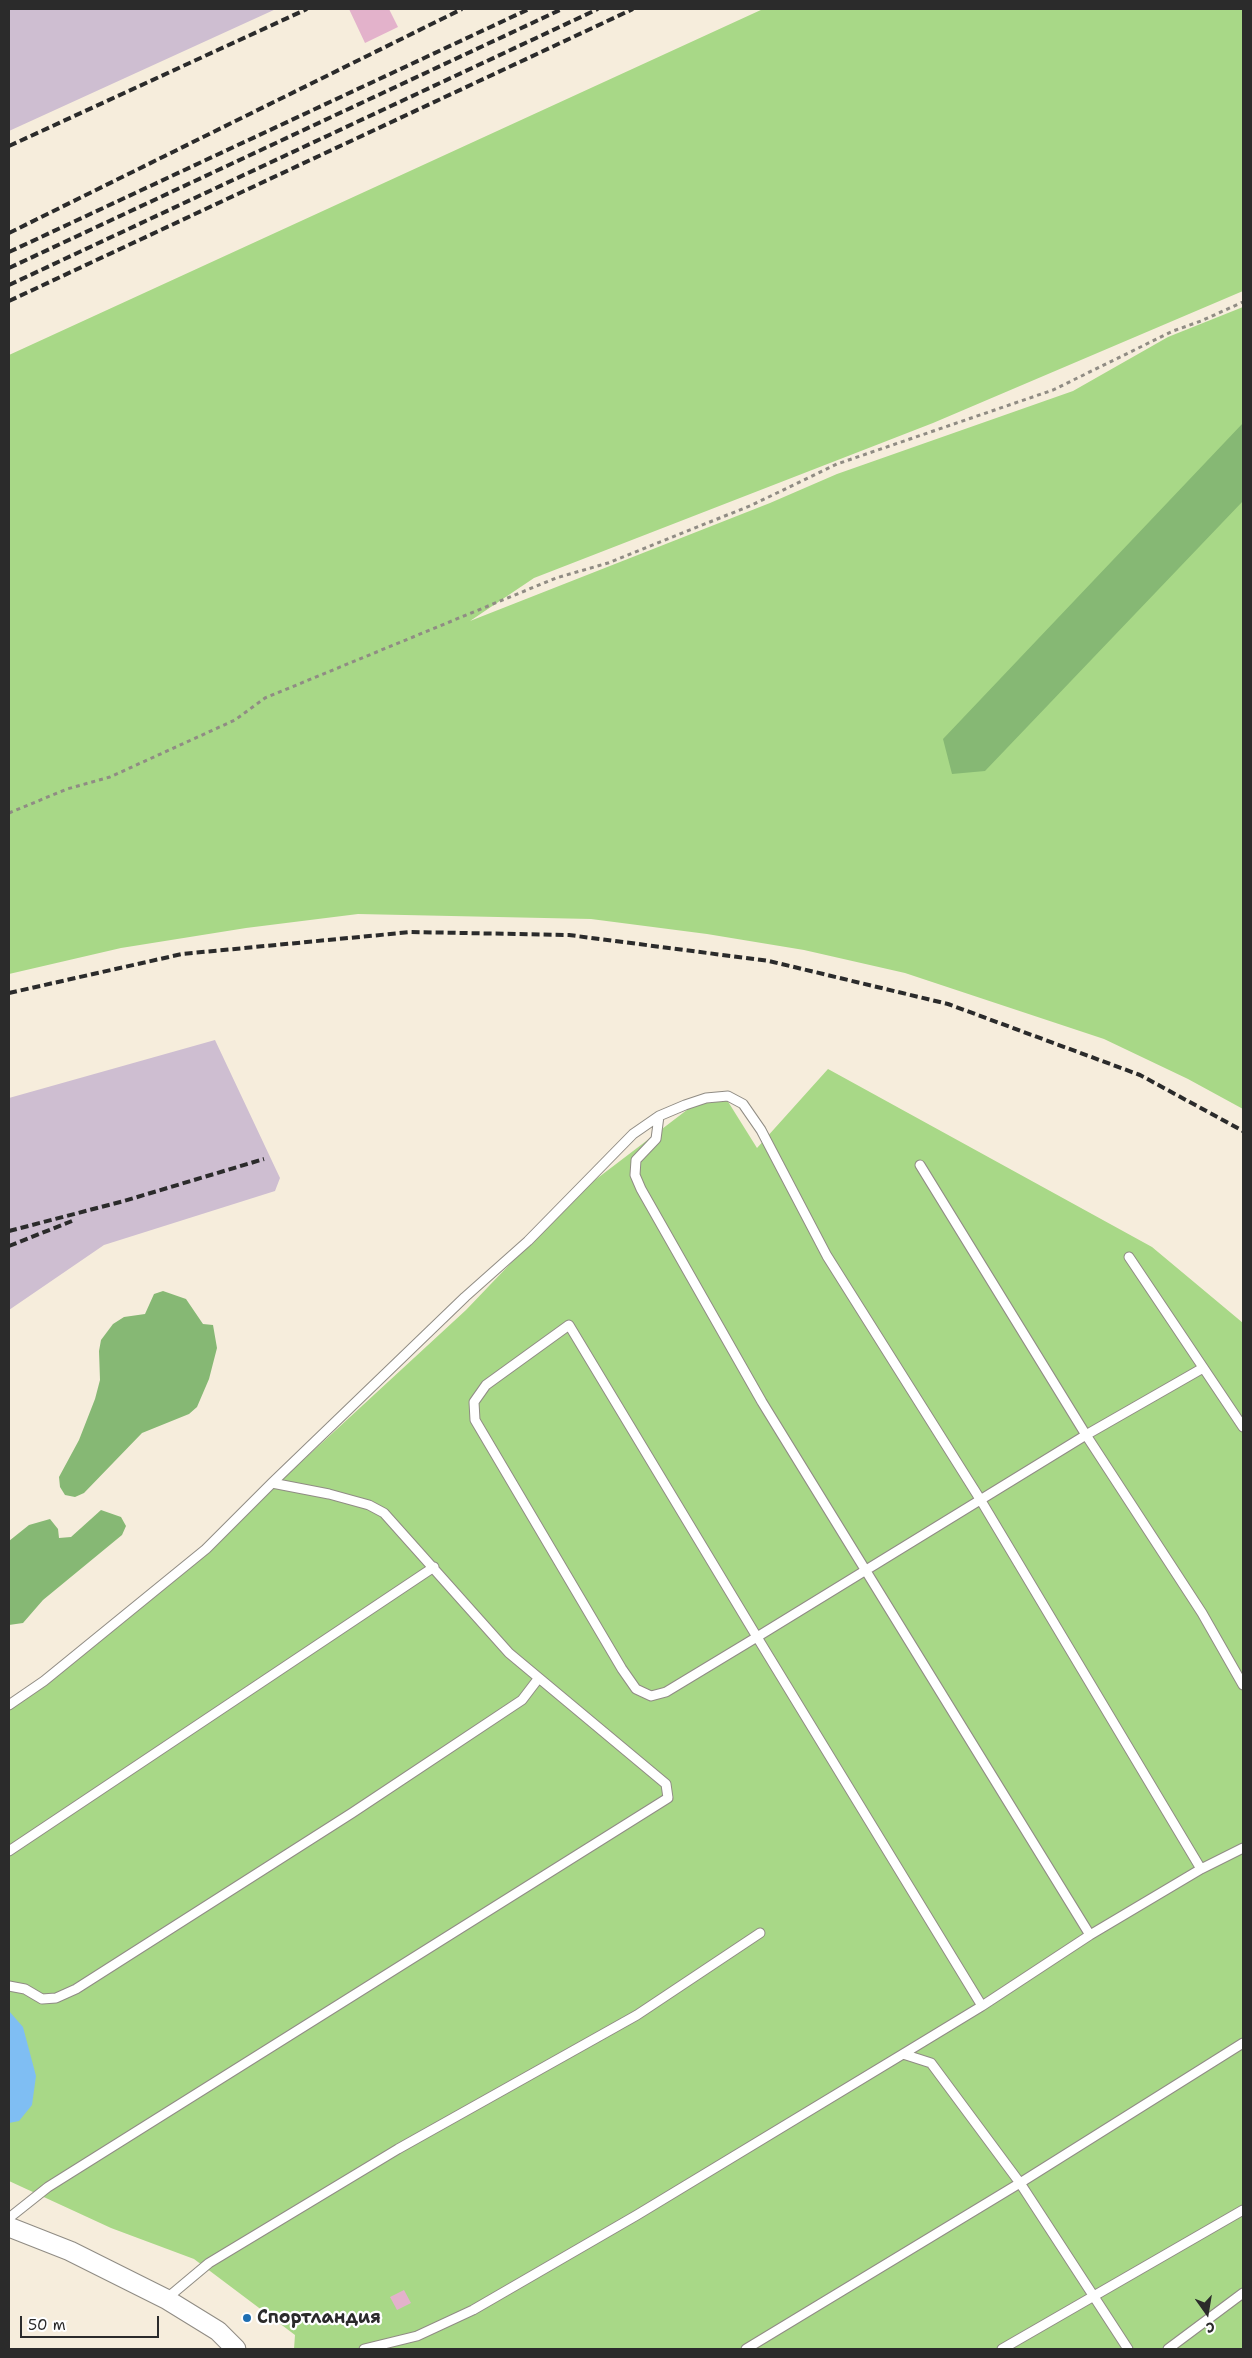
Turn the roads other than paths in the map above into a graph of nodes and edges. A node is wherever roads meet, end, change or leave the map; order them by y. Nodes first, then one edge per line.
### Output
1 (659, 1116) junction
2 (920, 1165) dead end
3 (1129, 1257) dead end
4 (1203, 1368) junction
5 (1243, 1427) edge
6 (1086, 1435) junction
7 (272, 1483) junction
8 (980, 1499) junction
9 (434, 1567) junction
10 (864, 1570) junction
11 (757, 1637) junction
12 (538, 1679) junction
13 (1243, 1685) edge
14 (9, 1705) edge
15 (1243, 1848) edge
16 (9, 1850) edge
17 (1201, 1869) junction
18 (760, 1933) dead end
19 (1090, 1935) junction
20 (9, 1986) edge
21 (982, 2006) junction
22 (1243, 2043) edge
23 (903, 2054) junction
24 (1020, 2183) junction
25 (1243, 2210) edge
26 (9, 2218) edge
27 (9, 2227) edge
28 (1243, 2293) edge
29 (1092, 2296) junction
30 (166, 2299) junction
31 (236, 2349) edge
32 (364, 2349) edge
33 (746, 2349) edge
34 (1002, 2349) edge
35 (1128, 2349) edge
36 (1168, 2349) edge

1 - 7 lane
1 - 8 lane
1 - 10 lane
2 - 6 lane
3 - 4 lane
4 - 5 lane
4 - 6 lane
6 - 8 lane
6 - 13 lane
7 - 9 lane
7 - 14 lane
8 - 10 lane
8 - 17 lane
9 - 12 lane
9 - 16 lane
10 - 11 lane
10 - 19 lane
11 - 11 lane
11 - 21 lane
12 - 20 lane
12 - 26 lane
15 - 17 lane
17 - 19 lane
18 - 30 lane
19 - 21 lane
21 - 23 lane
22 - 24 lane
23 - 24 lane
23 - 32 lane
24 - 29 lane
24 - 33 lane
25 - 29 lane
27 - 30 street
28 - 36 lane
29 - 34 lane
29 - 35 lane
30 - 31 street

